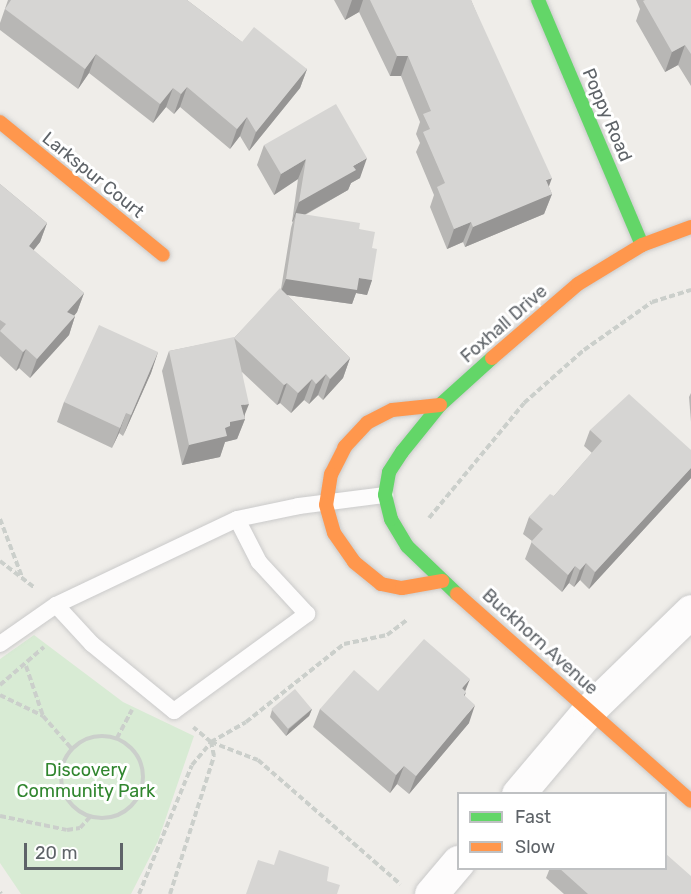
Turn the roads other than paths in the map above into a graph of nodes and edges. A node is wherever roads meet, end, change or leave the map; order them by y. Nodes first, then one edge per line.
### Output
1 (538, 0) edge
2 (0, 122) edge
3 (691, 227) edge
4 (642, 245) junction
5 (163, 255) dead end
6 (440, 405) junction
7 (385, 495) junction
8 (326, 505) junction
9 (237, 519) junction
10 (442, 581) junction
11 (56, 605) junction
12 (691, 611) edge
13 (0, 644) edge
14 (589, 710) junction
15 (520, 792) edge
16 (691, 801) edge
17 (457, 863) edge
18 (419, 891) edge

1 - 4 street, Poppy Road
2 - 5 street, Larkspur Court
3 - 4 street, Foxhall Drive
4 - 6 street, Foxhall Drive
6 - 7 street, Foxhall Drive
6 - 8 street
7 - 8 lane
7 - 10 street, Buckhorn Avenue
8 - 9 lane
8 - 10 street
9 - 11 lane
9 - 11 lane
10 - 14 street, Buckhorn Avenue
11 - 13 lane
12 - 14 street
14 - 15 street
14 - 16 street, Buckhorn Avenue
17 - 18 street

